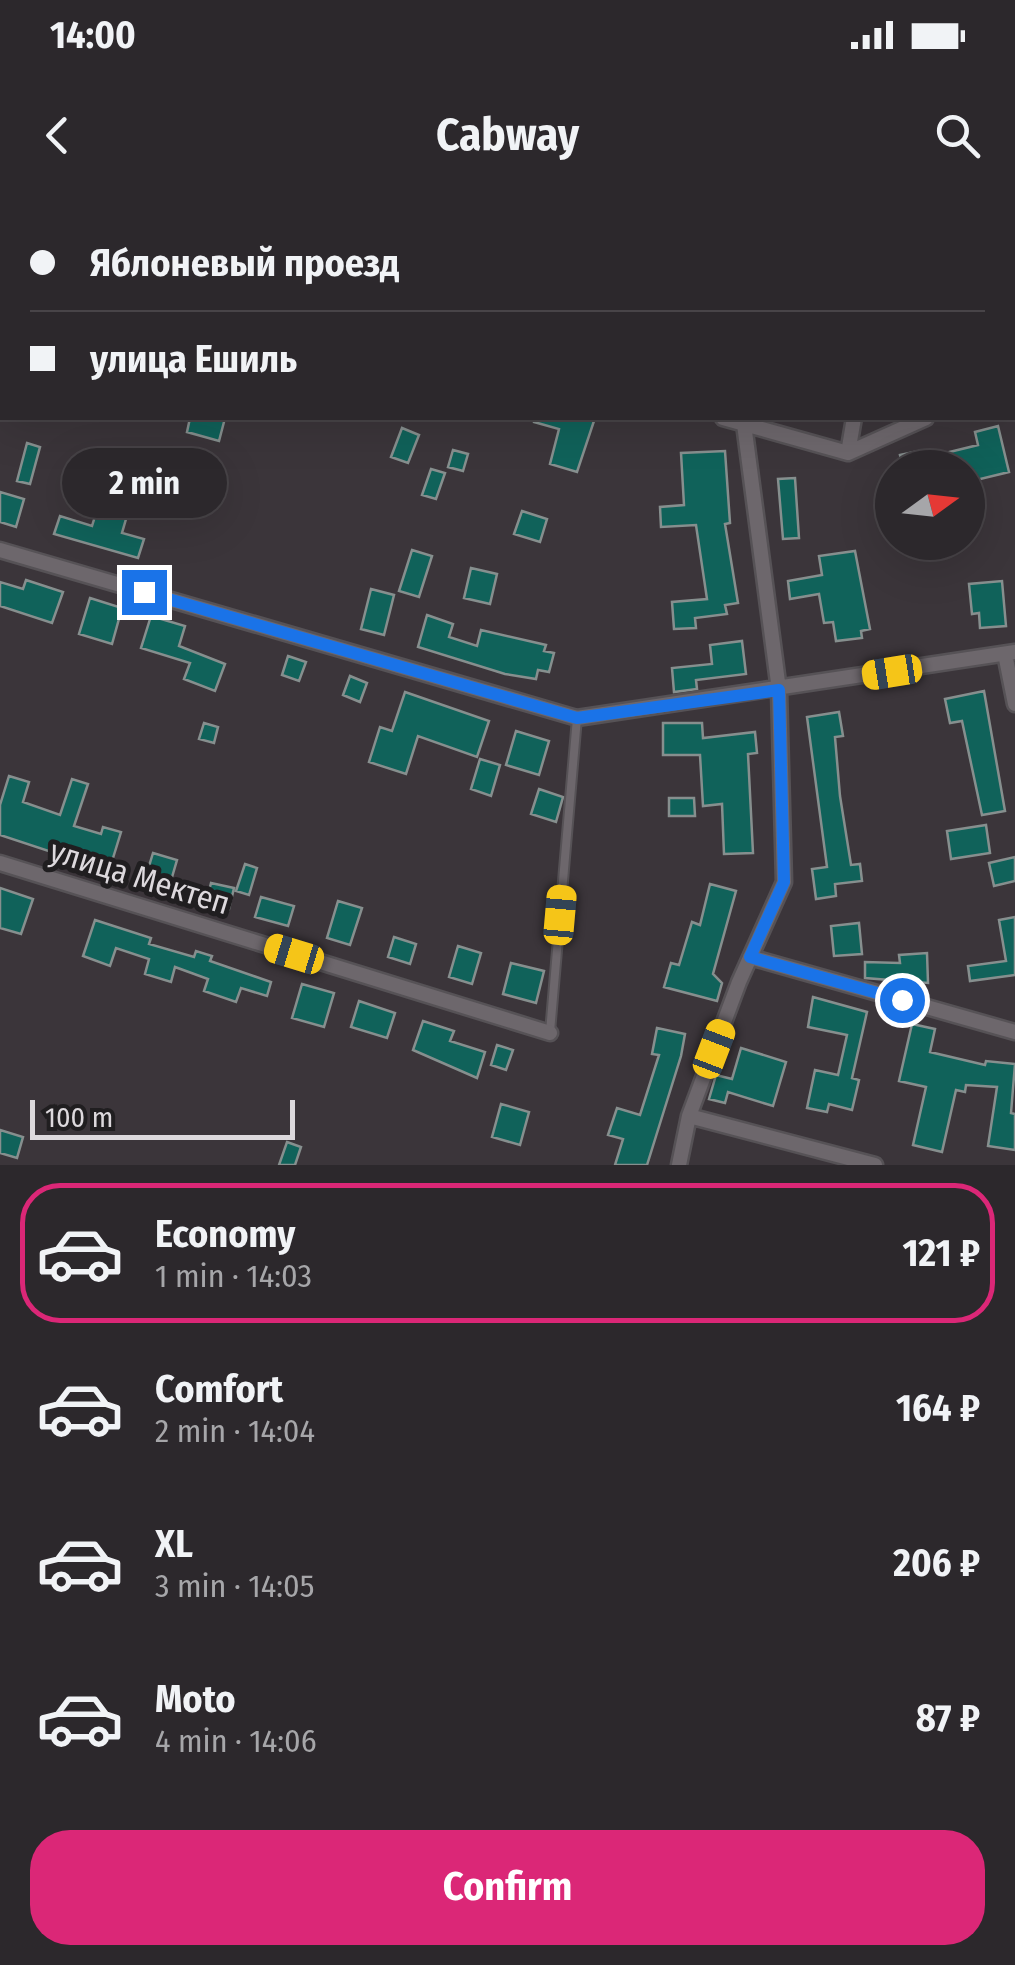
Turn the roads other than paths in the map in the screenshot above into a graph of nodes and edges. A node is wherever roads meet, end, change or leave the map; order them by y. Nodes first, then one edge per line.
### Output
1 (730, 420) edge
2 (854, 420) edge
3 (922, 420) edge
4 (744, 424) junction
5 (848, 453) junction
6 (0, 550) edge
7 (1010, 653) edge
8 (779, 690) junction
9 (1015, 704) edge
10 (577, 718) junction
11 (0, 863) edge
12 (750, 957) junction
13 (1015, 1032) edge
14 (550, 1033) joint
15 (689, 1116) junction
16 (679, 1165) edge
17 (875, 1165) edge

1 - 4 street
2 - 5 street
3 - 5 street
4 - 5 street
4 - 8 street
6 - 10 street
7 - 8 street
7 - 9 street
8 - 10 street
8 - 12 street
10 - 14 lane
11 - 14 street, улица Мектеп
12 - 13 street
12 - 15 street
15 - 16 street
15 - 17 street

